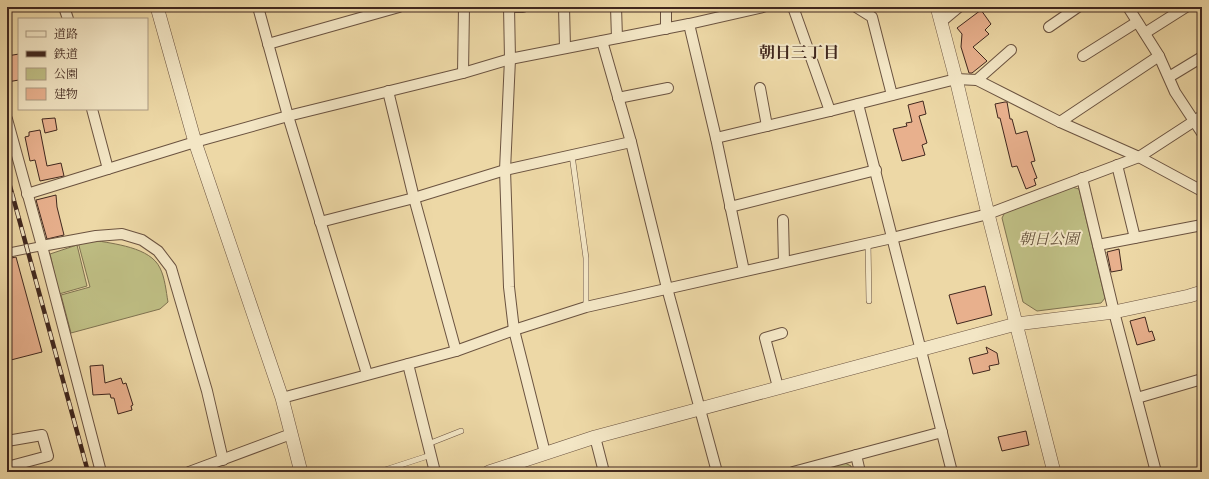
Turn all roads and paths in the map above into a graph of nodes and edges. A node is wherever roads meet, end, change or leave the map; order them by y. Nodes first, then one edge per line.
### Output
1 (64, 7) edge
2 (157, 7) edge
3 (258, 7) edge
4 (399, 7) edge
5 (464, 7) edge
6 (508, 7) edge
7 (523, 7) edge
8 (564, 7) edge
9 (616, 7) edge
10 (666, 7) edge
11 (763, 7) edge
12 (793, 7) edge
13 (856, 7) edge
14 (937, 7) edge
15 (958, 7) edge
16 (1078, 7) edge
17 (1128, 7) edge
18 (1186, 7) edge
19 (68, 18) edge
20 (941, 22) junction
21 (1137, 22) junction
22 (689, 24) junction
23 (1049, 27) dead end
24 (666, 28) junction
25 (1145, 33) junction
26 (617, 38) junction
27 (602, 41) junction
28 (268, 44) junction
29 (565, 48) junction
30 (1011, 50) dead end
31 (1083, 56) dead end
32 (1159, 56) junction
33 (1202, 57) edge
34 (510, 59) junction
35 (463, 73) junction
36 (1169, 77) junction
37 (956, 79) junction
38 (977, 80) junction
39 (668, 88) dead end
40 (760, 88) dead end
41 (388, 91) junction
42 (892, 95) junction
43 (618, 98) junction
44 (858, 104) junction
45 (92, 110) edge
46 (830, 111) junction
47 (288, 116) junction
48 (7, 118) edge
49 (1198, 118) edge
50 (1060, 122) junction
51 (767, 126) junction
52 (1202, 133) edge
53 (716, 138) junction
54 (195, 142) junction
55 (631, 142) junction
56 (572, 155) junction
57 (1139, 157) junction
58 (1116, 165) junction
59 (108, 169) junction
60 (505, 170) junction
61 (876, 170) junction
62 (1082, 178) junction
63 (1202, 191) edge
64 (27, 194) junction
65 (414, 198) junction
66 (730, 207) junction
67 (988, 214) junction
68 (783, 220) dead end
69 (320, 222) junction
70 (1202, 225) edge
71 (892, 238) junction
72 (1135, 238) junction
73 (868, 243) junction
74 (1098, 245) junction
75 (42, 246) junction
76 (7, 253) edge
77 (784, 262) junction
78 (744, 271) junction
79 (667, 288) junction
80 (1202, 292) edge
81 (869, 302) dead end
82 (586, 308) junction
83 (1114, 312) junction
84 (1016, 324) junction
85 (514, 330) junction
86 (782, 333) dead end
87 (921, 349) junction
88 (456, 351) junction
89 (408, 364) junction
90 (367, 374) junction
91 (1202, 379) edge
92 (778, 387) junction
93 (282, 398) junction
94 (1136, 398) junction
95 (701, 408) junction
96 (461, 431) dead end
97 (942, 432) junction
98 (291, 434) junction
99 (595, 437) junction
100 (7, 441) edge
101 (428, 444) junction
102 (545, 453) junction
103 (431, 455) junction
104 (856, 455) junction
105 (223, 460) junction
106 (7, 467) edge
107 (382, 471) dead end
108 (100, 472) edge
109 (189, 472) edge
110 (301, 472) edge
111 (435, 472) edge
112 (489, 472) edge
113 (604, 472) edge
114 (718, 472) edge
115 (793, 472) edge
116 (860, 472) edge
117 (952, 472) edge
118 (1054, 472) edge
119 (1156, 472) edge

1 - 19 street
2 - 54 street
3 - 28 street
4 - 28 street
5 - 35 street
6 - 7 street
6 - 34 street
8 - 29 street
9 - 26 street
10 - 24 street
11 - 22 street
12 - 46 street
13 - 42 street
14 - 20 street
15 - 20 street
16 - 23 street
17 - 21 street
18 - 25 street
20 - 37 street
21 - 25 street
21 - 31 street
22 - 24 street
22 - 53 street
24 - 26 street
25 - 32 street
26 - 27 street
27 - 29 street
27 - 43 street
28 - 47 street
29 - 34 street
30 - 38 street
32 - 36 street
32 - 50 street
33 - 36 street
34 - 35 street
34 - 60 street
35 - 41 street
36 - 49 street
37 - 38 street
37 - 42 street
37 - 67 street
38 - 50 street
39 - 43 street
40 - 51 street
41 - 47 street
41 - 65 street
42 - 44 street
43 - 55 street
44 - 46 street
44 - 61 street
45 - 59 street
46 - 51 street
47 - 54 street
47 - 69 street
48 - 64 street
49 - 52 street
49 - 57 street
50 - 57 street
51 - 53 street
53 - 66 street
54 - 59 street
54 - 93 street
55 - 56 street
55 - 79 street
56 - 60 street
56 - 82 lane
57 - 58 street
57 - 63 street
58 - 62 street
58 - 72 street
59 - 64 street
60 - 65 street
60 - 85 street
61 - 66 street
61 - 71 street
62 - 67 street
62 - 74 street
64 - 75 street
65 - 69 street
65 - 88 street
66 - 78 street
67 - 71 street
67 - 84 street
68 - 77 street
69 - 90 street
70 - 72 street
71 - 73 street
71 - 87 street
72 - 74 street
73 - 77 street
73 - 81 lane
74 - 83 street
75 - 76 street
75 - 105 street
75 - 108 street
77 - 78 street
78 - 79 street
79 - 82 street
79 - 95 street
80 - 83 street
82 - 85 street
83 - 84 street
83 - 94 street
84 - 87 street
84 - 118 street
85 - 88 street
85 - 102 street
86 - 92 street
87 - 92 street
87 - 97 street
88 - 89 street
89 - 90 street
89 - 101 street
90 - 93 street
91 - 94 street
92 - 95 street
93 - 98 street
94 - 119 street
95 - 99 street
95 - 114 street
96 - 101 lane
97 - 104 street
97 - 117 street
98 - 105 street
98 - 110 street
99 - 102 street
99 - 113 street
100 - 106 street
101 - 103 street
102 - 112 street
103 - 107 lane
103 - 111 street
104 - 115 street
104 - 116 street
105 - 109 street

